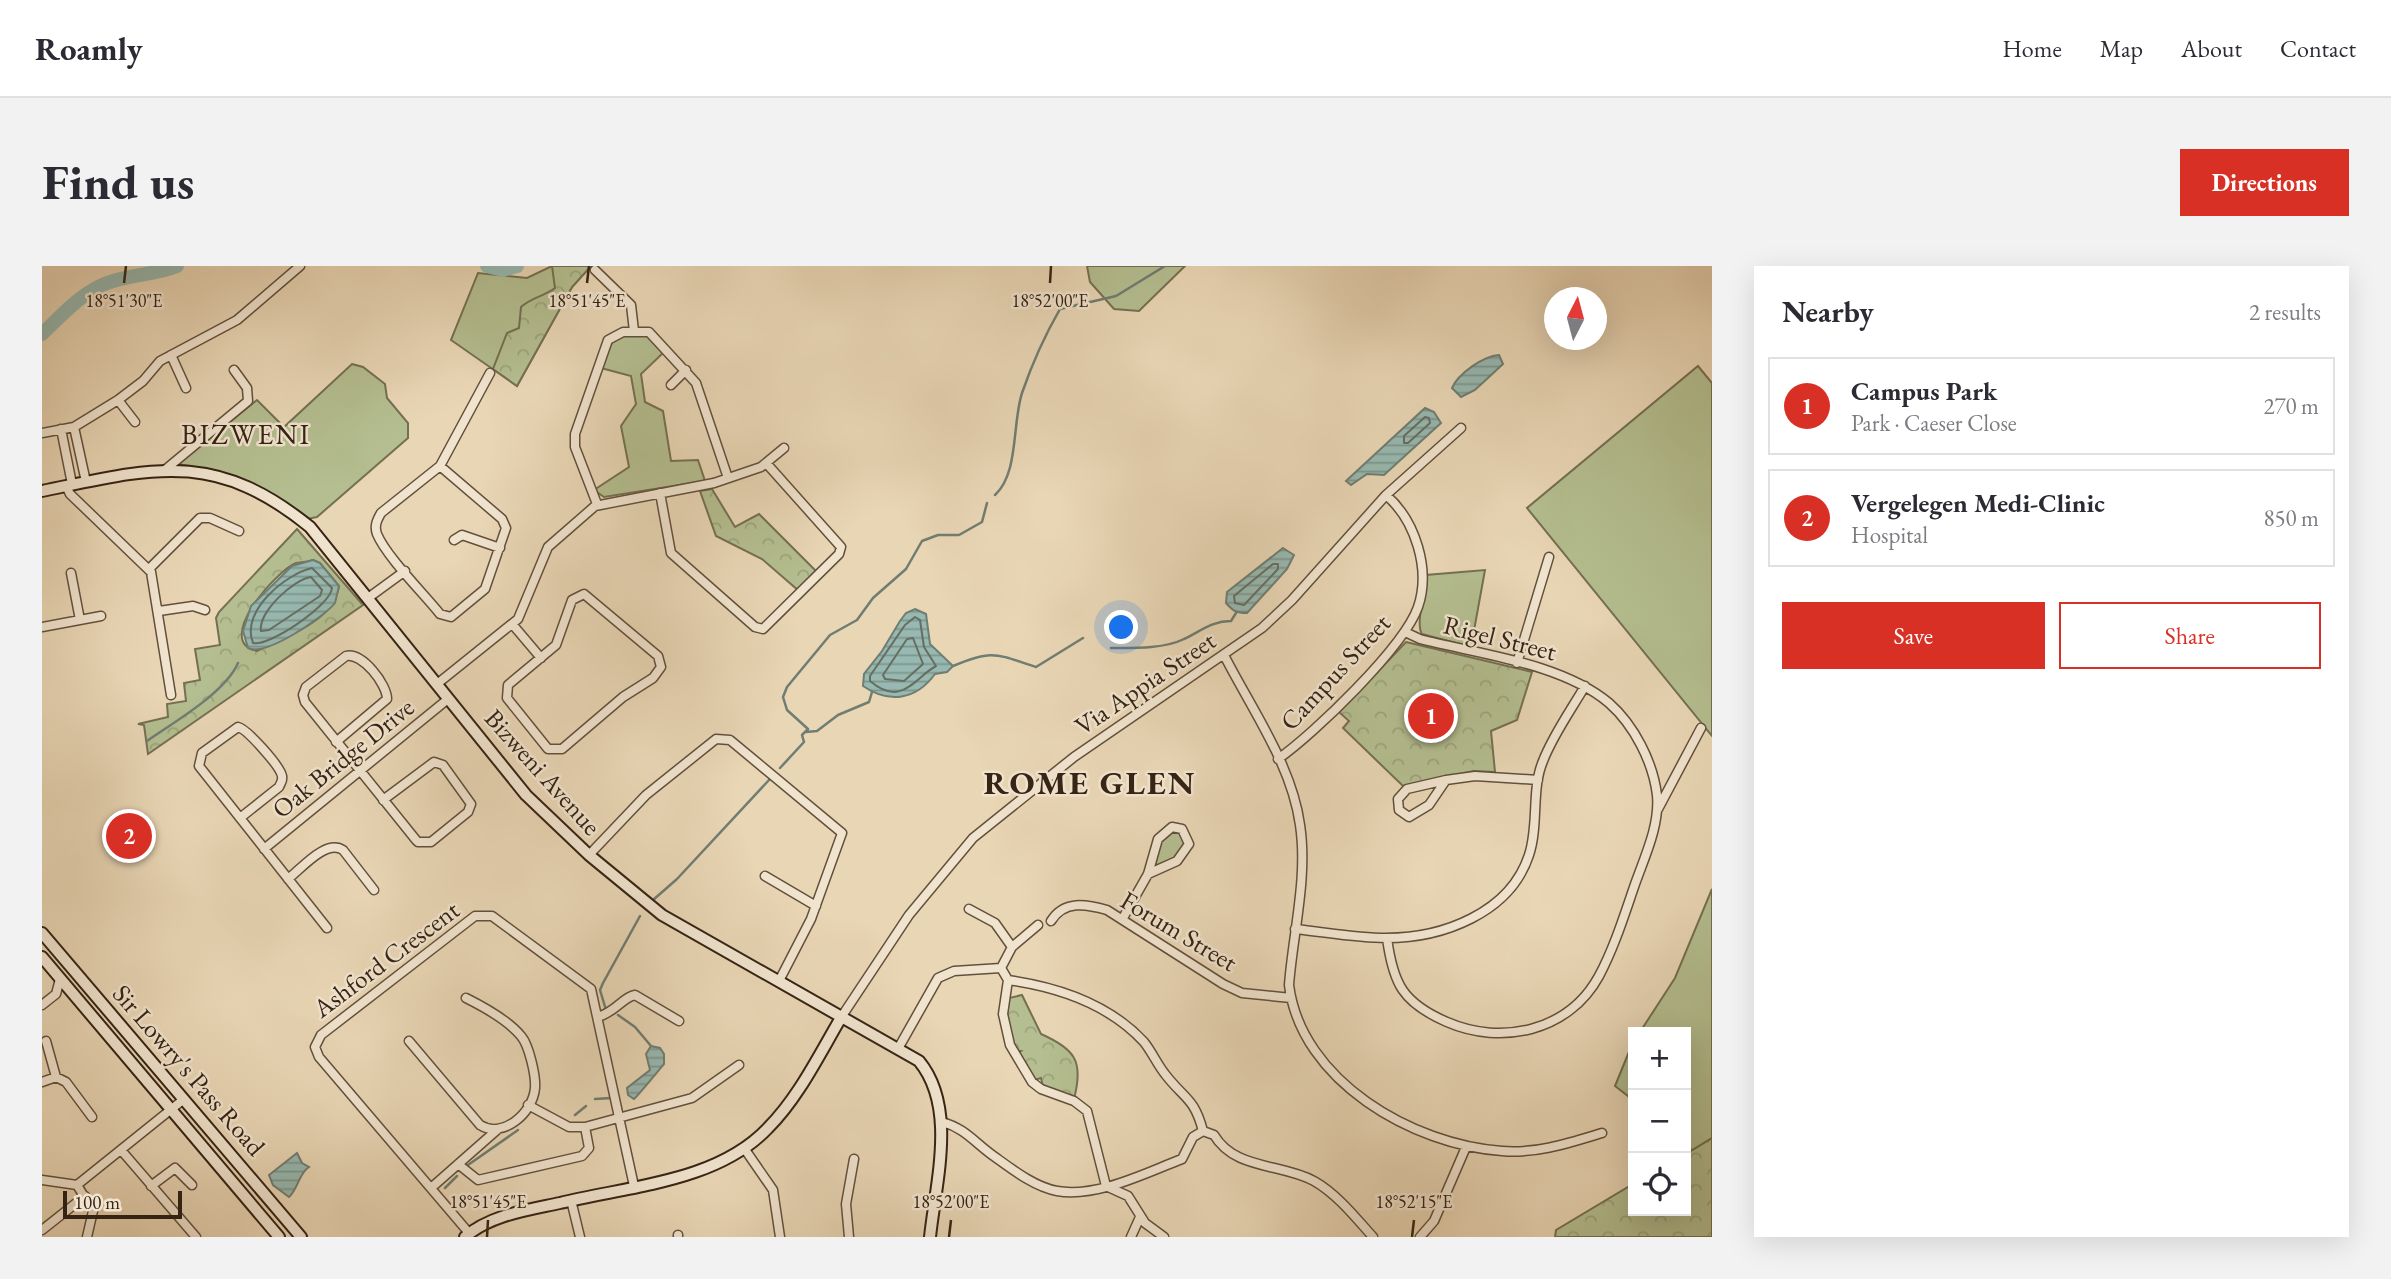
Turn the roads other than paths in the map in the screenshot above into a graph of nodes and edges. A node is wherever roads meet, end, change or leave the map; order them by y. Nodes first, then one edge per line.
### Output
1 (300, 266) edge
2 (595, 270) dead end
3 (634, 331) junction
4 (171, 355) junction
5 (234, 370) dead end
6 (686, 370) junction
7 (490, 373) dead end
8 (671, 385) dead end
9 (186, 388) dead end
10 (118, 400) junction
11 (135, 422) dead end
12 (74, 427) junction
13 (1461, 428) dead end
14 (61, 429) junction
15 (42, 433) edge
16 (784, 448) dead end
17 (767, 464) junction
18 (440, 466) junction
19 (166, 469) junction
20 (728, 478) junction
21 (86, 482) junction
22 (69, 485) junction
23 (42, 491) edge
24 (660, 493) junction
25 (1386, 495) junction
26 (597, 504) junction
27 (239, 531) dead end
28 (454, 540) dead end
29 (500, 548) junction
30 (1549, 557) dead end
31 (149, 569) junction
32 (405, 570) junction
33 (71, 573) dead end
34 (368, 598) junction
35 (205, 610) dead end
36 (159, 611) junction
37 (101, 616) dead end
38 (80, 620) junction
39 (513, 625) junction
40 (42, 627) edge
41 (1405, 632) junction
42 (1224, 655) junction
43 (541, 658) junction
44 (1517, 663) junction
45 (437, 684) junction
46 (1585, 686) junction
47 (171, 695) dead end
48 (448, 699) junction
49 (1701, 728) dead end
50 (337, 742) junction
51 (1278, 759) junction
52 (360, 771) junction
53 (1446, 780) junction
54 (1538, 780) junction
55 (383, 800) junction
56 (1656, 811) junction
57 (240, 818) junction
58 (264, 849) junction
59 (589, 855) junction
60 (1148, 874) junction
61 (765, 876) dead end
62 (288, 879) junction
63 (374, 890) dead end
64 (816, 906) junction
65 (969, 909) dead end
66 (1123, 918) junction
67 (1051, 921) dead end
68 (1038, 925) dead end
69 (327, 928) dead end
70 (1295, 929) junction
71 (42, 933) edge
72 (1387, 938) junction
73 (1012, 947) junction
74 (42, 957) edge
75 (1001, 968) junction
76 (60, 979) junction
77 (1008, 980) junction
78 (779, 981) junction
79 (466, 998) dead end
80 (1290, 998) junction
81 (42, 1005) edge
82 (842, 1016) junction
83 (598, 1017) junction
84 (679, 1021) dead end
85 (46, 1041) dead end
86 (410, 1041) dead end
87 (899, 1047) junction
88 (739, 1065) dead end
89 (56, 1077) junction
90 (42, 1082) edge
91 (184, 1099) junction
92 (528, 1105) junction
93 (172, 1110) junction
94 (92, 1117) dead end
95 (621, 1118) junction
96 (942, 1122) junction
97 (585, 1127) junction
98 (498, 1129) junction
99 (1203, 1132) junction
100 (1602, 1133) dead end
101 (1466, 1147) junction
102 (744, 1148) junction
103 (121, 1150) junction
104 (854, 1159) dead end
105 (458, 1164) junction
106 (42, 1180) edge
107 (78, 1185) junction
108 (192, 1185) dead end
109 (151, 1186) junction
110 (634, 1186) junction
111 (1106, 1186) junction
112 (431, 1188) junction
113 (85, 1196) junction
114 (570, 1200) junction
115 (1140, 1217) junction
116 (42, 1230) edge
117 (467, 1235) edge
118 (88, 1237) edge
119 (196, 1237) edge
120 (279, 1237) edge
121 (301, 1237) edge
122 (580, 1237) edge
123 (780, 1237) edge
124 (849, 1237) edge
125 (930, 1237) edge
126 (1131, 1237) edge
127 (1164, 1237) edge
128 (1373, 1237) edge
129 (1420, 1237) edge

1 - 4 street
2 - 3 street
3 - 6 street
3 - 26 street
4 - 9 street
4 - 10 street
5 - 19 street
6 - 8 street
6 - 20 street
7 - 18 street
10 - 11 street
10 - 12 street
12 - 14 street
12 - 21 street
13 - 25 street, Via Appia Street
14 - 15 street
14 - 22 street
16 - 17 street
17 - 20 street
17 - 24 street
18 - 29 street
18 - 32 street
19 - 21 street, Bizweni Avenue
19 - 34 street, Bizweni Avenue
20 - 24 street
21 - 22 street, Bizweni Avenue
22 - 23 street, Bizweni Avenue
22 - 31 street
24 - 26 street
25 - 41 street, Campus Street
25 - 42 street, Via Appia Street
26 - 39 street
27 - 31 street
28 - 29 street
29 - 32 street
30 - 44 street
31 - 36 street
32 - 34 street
33 - 38 street
34 - 45 street, Bizweni Avenue
35 - 36 street
36 - 47 street
37 - 38 street
38 - 40 street
39 - 43 street
39 - 45 street
41 - 44 street, Rigel Street
41 - 51 street, Campus Street
42 - 51 street
42 - 82 street, Via Appia Street
43 - 43 street
44 - 46 street, Rigel Street
45 - 48 street, Bizweni Avenue
46 - 54 street
46 - 56 street, Rigel Street
48 - 52 street, Oak Bridge Drive
48 - 59 street, Bizweni Avenue
49 - 56 street
50 - 50 street
50 - 52 street
51 - 70 street
52 - 55 street
52 - 58 street, Oak Bridge Drive
53 - 53 street
53 - 54 street
54 - 72 street
55 - 55 street
56 - 72 street
57 - 57 street
57 - 58 street
58 - 62 street
59 - 64 street
59 - 78 street, Bizweni Avenue
60 - 60 street
60 - 66 street
61 - 64 street
62 - 63 street
62 - 69 street
64 - 78 street
65 - 73 street
66 - 67 street, Forum Street
66 - 80 street, Forum Street
68 - 73 street
70 - 72 street
70 - 80 street
71 - 91 street, Sir Lowry's Pass Road
73 - 75 street
74 - 76 street, Sir Lowry's Pass Road
75 - 77 street
75 - 87 street
76 - 81 street
76 - 93 street, Sir Lowry's Pass Road
77 - 99 street
77 - 111 street
78 - 82 street, Bizweni Avenue
79 - 92 street
80 - 101 street
82 - 87 street, Bizweni Avenue
82 - 102 street
83 - 84 street
83 - 95 street, Ashford Crescent
83 - 112 street, Ashford Crescent
85 - 89 street
86 - 98 street
87 - 96 street, Bizweni Avenue
88 - 95 street
89 - 90 street
89 - 94 street
91 - 93 street
91 - 121 street, Sir Lowry's Pass Road
92 - 97 street
92 - 98 street
93 - 103 street
93 - 120 street, Sir Lowry's Pass Road
95 - 97 street
95 - 110 street, Ashford Crescent
96 - 111 street
96 - 125 street, Bizweni Avenue
97 - 105 street
98 - 105 street
99 - 111 street
99 - 128 street
100 - 101 street
101 - 129 street
102 - 110 street
102 - 123 street
103 - 107 street
103 - 109 street
104 - 124 street
105 - 112 street
106 - 107 street
107 - 113 street
108 - 109 street
109 - 119 street
110 - 114 street
111 - 115 street
112 - 117 street, Ashford Crescent
113 - 116 street
113 - 118 street
114 - 117 street
114 - 122 street
115 - 126 street
115 - 127 street

